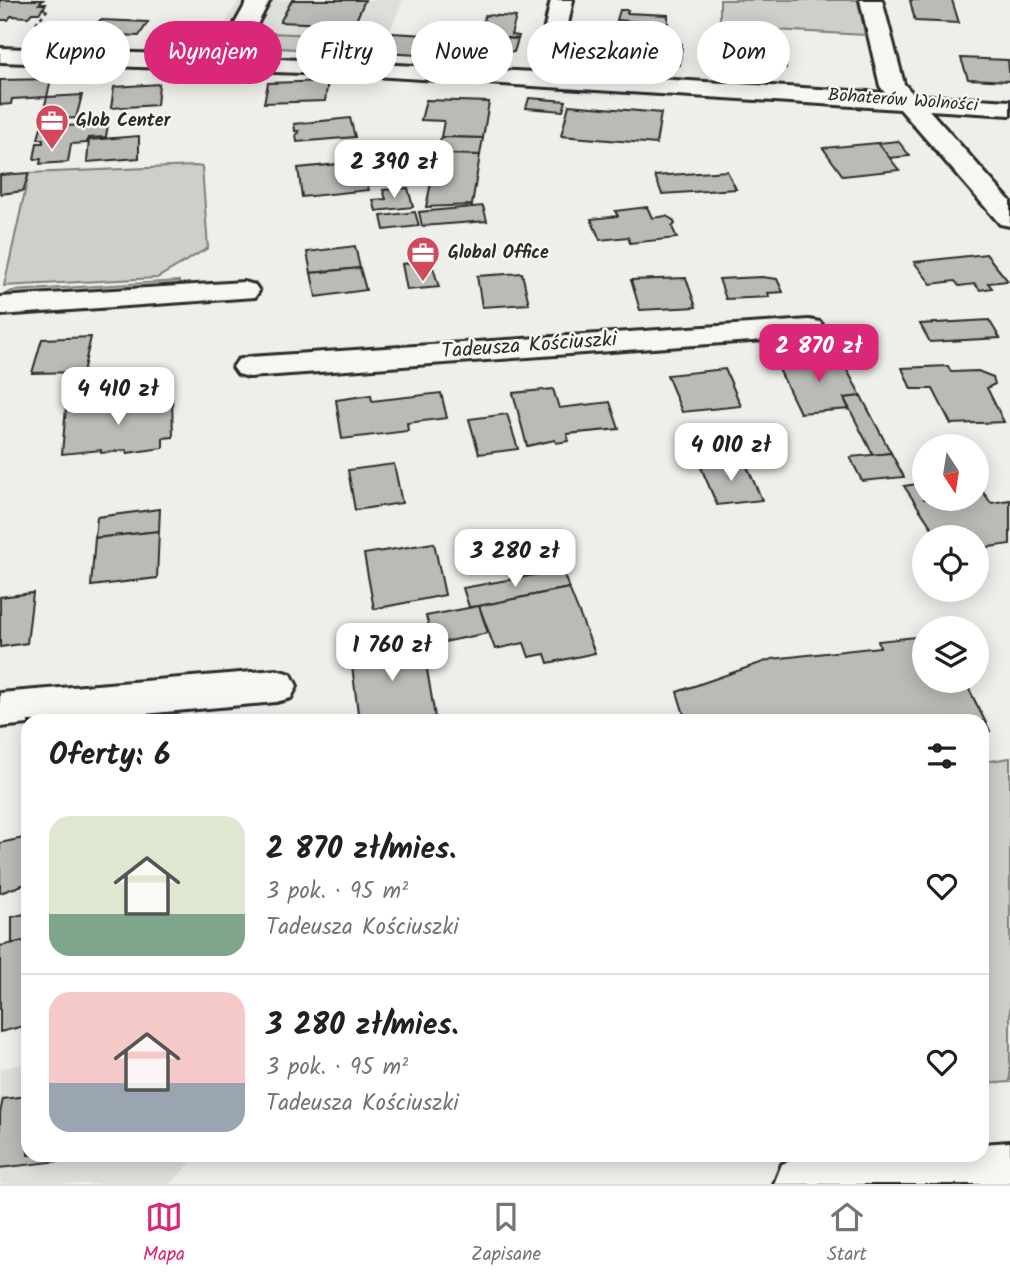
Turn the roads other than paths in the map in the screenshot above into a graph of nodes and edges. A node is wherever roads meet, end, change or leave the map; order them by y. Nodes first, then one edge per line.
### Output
1 (259, 0) edge
2 (562, 0) edge
3 (871, 0) edge
4 (247, 21) edge
5 (557, 21) edge
6 (0, 55) edge
7 (144, 59) edge
8 (282, 65) edge
9 (527, 78) edge
10 (623, 84) edge
11 (906, 102) junction
12 (1010, 108) edge
13 (1010, 218) edge
14 (244, 291) dead end
15 (0, 306) edge
16 (809, 328) dead end
17 (249, 367) dead end
18 (276, 686) dead end
19 (0, 710) edge
20 (1010, 1169) edge
21 (802, 1184) edge

1 - 4 street
2 - 5 street
3 - 11 street
6 - 7 street, Bohaterów Wolności
8 - 9 street, Bohaterów Wolności
10 - 11 street, Bohaterów Wolności
11 - 12 street, Bohaterów Wolności
11 - 13 street
14 - 15 street
16 - 17 street, Tadeusza Kościuszki
18 - 19 street
20 - 21 street

